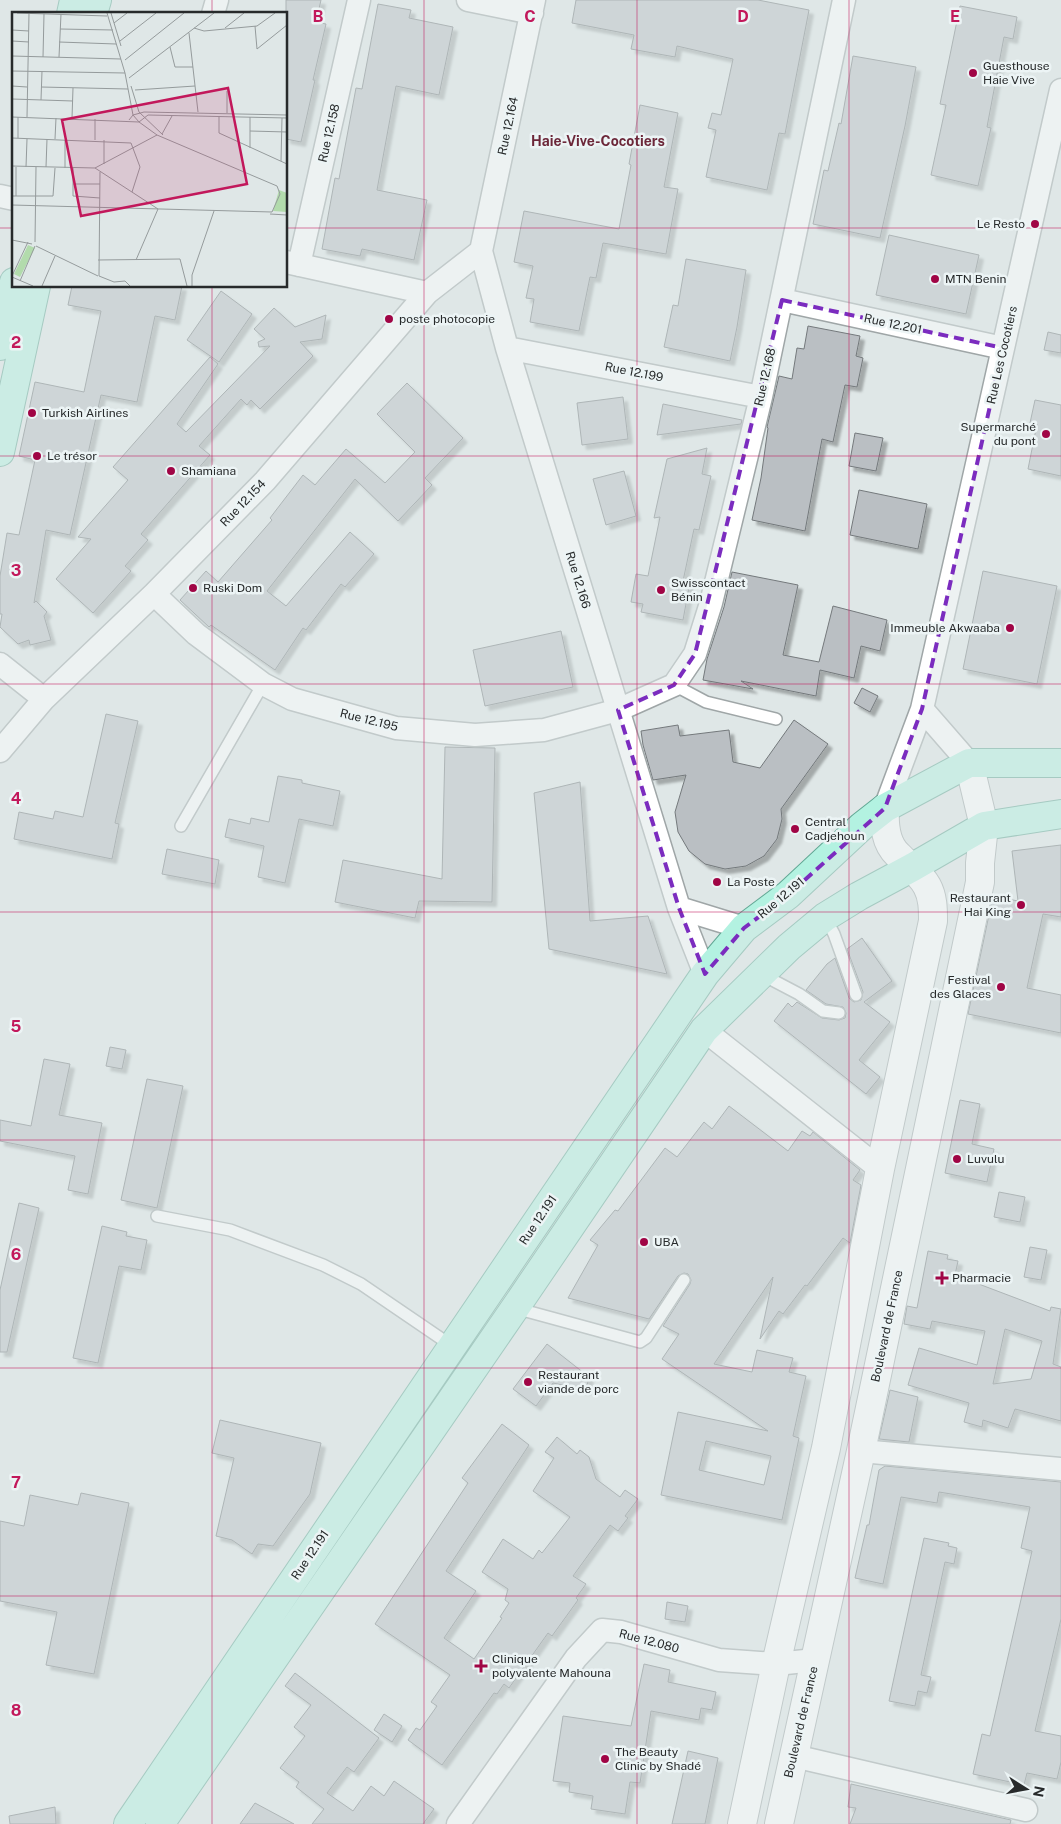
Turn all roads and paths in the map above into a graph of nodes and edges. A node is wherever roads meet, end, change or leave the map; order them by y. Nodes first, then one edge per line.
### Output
1 (359, 0) edge
2 (468, 0) edge
3 (844, 0) edge
4 (533, 6) edge
5 (1060, 103) edge
6 (481, 251) junction
7 (293, 264) edge
8 (13, 288) edge
9 (36, 288) edge
10 (427, 293) junction
11 (782, 300) junction
12 (0, 346) edge
13 (507, 348) junction
14 (1003, 348) junction
15 (761, 397) junction
16 (0, 452) edge
17 (154, 594) junction
18 (0, 664) edge
19 (264, 684) junction
20 (674, 685) junction
21 (44, 699) junction
22 (922, 709) junction
23 (618, 710) junction
24 (776, 719) dead end
25 (0, 751) edge
26 (969, 763) junction
27 (1061, 763) edge
28 (885, 808) junction
29 (1061, 814) edge
30 (181, 826) dead end
31 (984, 826) junction
32 (913, 867) junction
33 (679, 908) junction
34 (825, 917) junction
35 (744, 928) junction
36 (705, 974) junction
37 (761, 974) junction
38 (856, 995) dead end
39 (839, 1013) dead end
40 (704, 1030) junction
41 (880, 1168) junction
42 (157, 1216) dead end
43 (684, 1280) dead end
44 (516, 1308) junction
45 (452, 1346) junction
46 (861, 1452) junction
47 (1061, 1469) edge
48 (815, 1660) junction
49 (776, 1664) junction
50 (794, 1756) junction
51 (1026, 1810) dead end
52 (128, 1824) edge
53 (160, 1824) edge
54 (458, 1824) edge
55 (742, 1824) edge
56 (779, 1824) edge

1 - 7 street, Rue 12.158
2 - 4 street
3 - 11 street, Rue 12.168
4 - 6 street, Rue 12.164
5 - 14 street, Rue Les Cocotiers
6 - 10 street, Rue 12.154
6 - 13 street, Rue 12.166
7 - 10 street
8 - 12 main road
9 - 16 main road
10 - 17 street, Rue 12.154
11 - 14 street, Rue 12.201
11 - 15 street, Rue 12.168
13 - 15 street, Rue 12.199
13 - 23 street, Rue 12.166
14 - 22 street, Rue Les Cocotiers
15 - 20 street, Rue 12.168
17 - 19 street, Rue 12.195
17 - 21 street, Rue 12.154
18 - 21 street
19 - 23 street, Rue 12.195
19 - 30 lane
20 - 23 street
20 - 24 lane
21 - 25 street, Rue 12.154
22 - 26 street
22 - 28 street, Rue Les Cocotiers
23 - 33 street, Rue 12.166
26 - 27 main road, Rue 12.191
26 - 28 main road, Rue 12.191
26 - 31 street, Boulevard de France
28 - 32 street
28 - 35 main road, Rue 12.191
29 - 31 main road
31 - 32 main road
31 - 46 street, Boulevard de France
32 - 34 main road
32 - 41 street
33 - 35 street
33 - 36 street, Rue 12.166
34 - 37 main road
34 - 38 lane
35 - 36 main road, Rue 12.191
36 - 45 main road, Rue 12.191
37 - 39 lane
37 - 40 main road
40 - 41 street
40 - 44 main road
41 - 49 street
42 - 45 lane
43 - 44 lane
44 - 53 main road
45 - 52 main road, Rue 12.191
46 - 47 street
46 - 48 street, Boulevard de France
48 - 49 street, Rue 12.080
48 - 50 street, Boulevard de France
49 - 54 street, Rue 12.080
49 - 55 street
50 - 51 street
50 - 56 street, Boulevard de France

